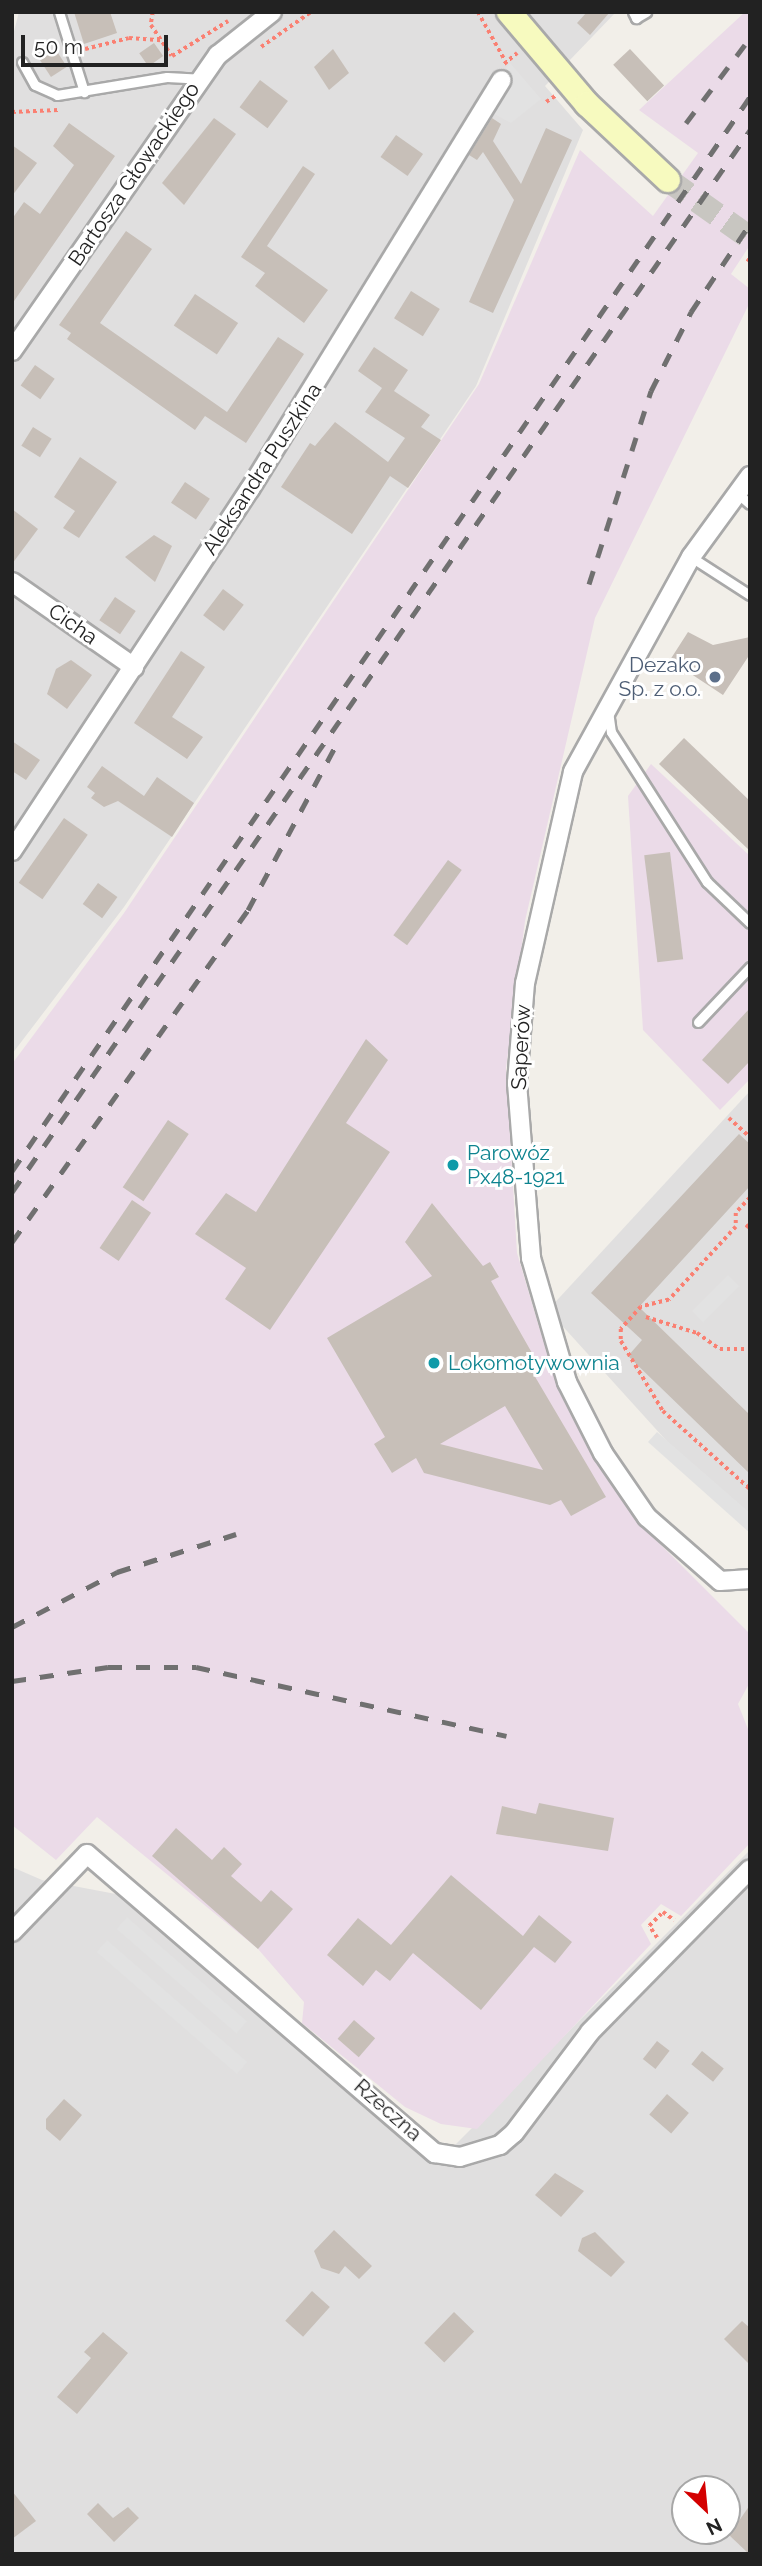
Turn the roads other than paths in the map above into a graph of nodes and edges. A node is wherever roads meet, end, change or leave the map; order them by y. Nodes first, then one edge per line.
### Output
1 (59, 12) edge
2 (272, 12) edge
3 (509, 12) edge
4 (633, 12) edge
5 (646, 12) edge
6 (22, 62) dead end
7 (501, 75) road end
8 (200, 79) junction
9 (84, 92) junction
10 (668, 180) tunnel mouth
11 (12, 351) edge
12 (750, 476) edge
13 (743, 498) edge
14 (691, 557) junction
15 (12, 582) edge
16 (750, 596) edge
17 (134, 667) junction
18 (608, 706) junction
19 (12, 851) edge
20 (750, 923) edge
21 (750, 967) edge
22 (698, 1022) dead end
23 (750, 1578) edge
24 (750, 1869) edge
25 (12, 1932) edge

1 - 9 lane
2 - 8 street, Bartosza Głowackiego
3 - 10 street
4 - 5 lane
6 - 9 lane
7 - 17 street, Aleksandra Puszkina
8 - 9 lane
8 - 11 street, Bartosza Głowackiego
12 - 13 street, Saperów
13 - 14 street, Saperów
14 - 16 lane
14 - 18 street, Saperów
15 - 17 street, Cicha
17 - 19 street, Aleksandra Puszkina
18 - 20 lane
18 - 23 street, Saperów
21 - 22 lane
24 - 25 street, Rzeczna

